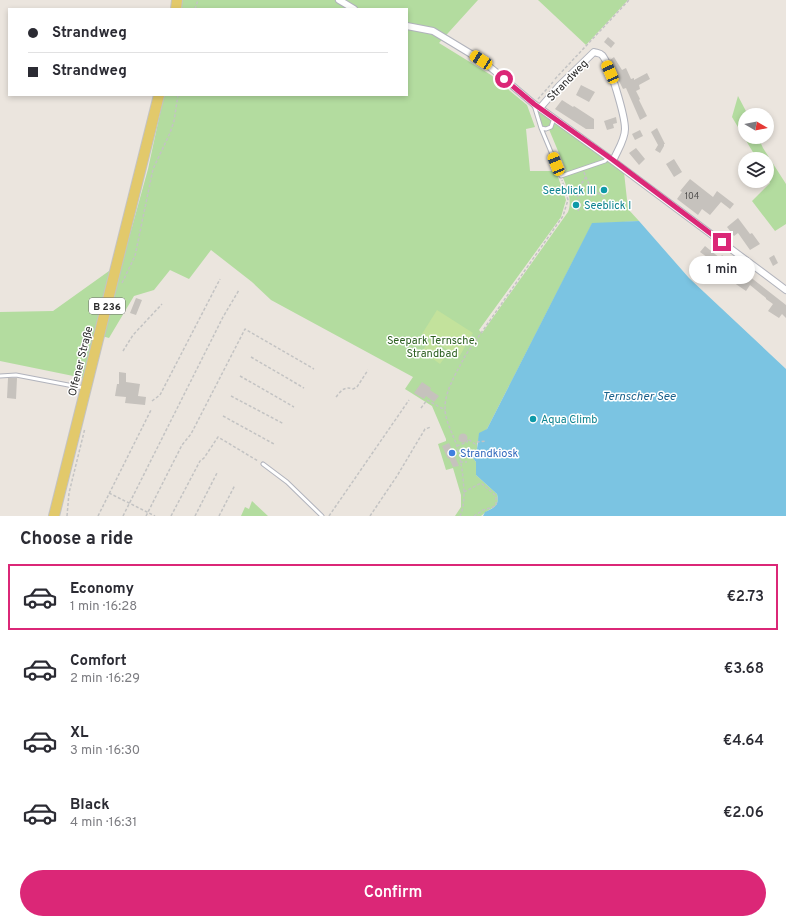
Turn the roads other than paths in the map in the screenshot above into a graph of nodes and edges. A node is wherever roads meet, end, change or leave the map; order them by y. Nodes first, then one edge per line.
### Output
1 (339, 0) edge
2 (352, 8) edge
3 (408, 26) edge
4 (159, 96) edge
5 (534, 104) junction
6 (540, 108) junction
7 (554, 118) junction
8 (541, 128) junction
9 (611, 159) junction
10 (786, 290) edge
11 (1, 376) edge
12 (0, 382) edge
13 (86, 388) junction
14 (263, 464) road end
15 (54, 516) edge
16 (322, 516) edge

1 - 2 street
3 - 5 street, Strandweg
4 - 13 main road, Olfener Straße / B 236
5 - 6 street, Strandweg
5 - 8 lane
6 - 7 street, Strandweg
6 - 9 street, Strandweg
7 - 8 lane
7 - 9 street, Strandweg
8 - 9 lane
9 - 10 street, Strandweg
11 - 12 lane
11 - 13 lane
13 - 15 main road, Olfener Straße / B 236
14 - 16 lane

